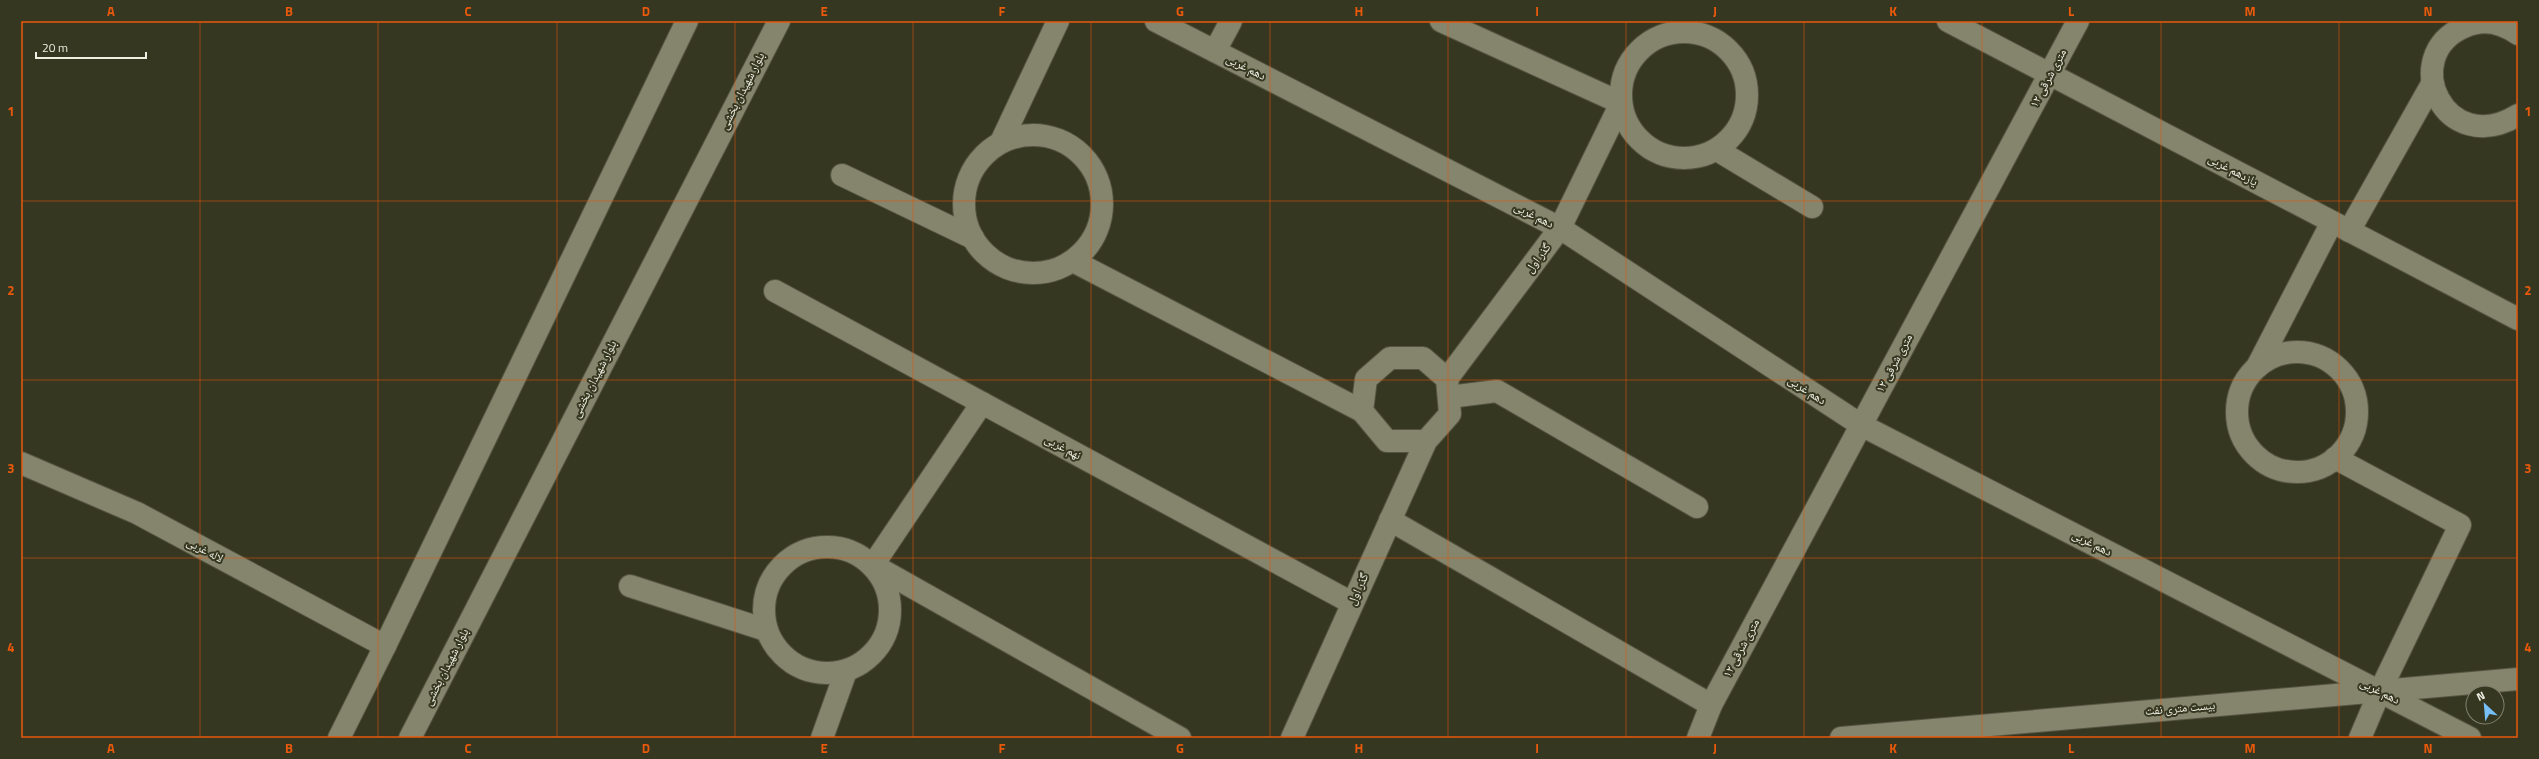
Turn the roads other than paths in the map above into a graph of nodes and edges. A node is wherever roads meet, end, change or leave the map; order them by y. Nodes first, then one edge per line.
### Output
1 (687, 21) edge
2 (779, 21) edge
3 (1058, 21) edge
4 (1156, 21) edge
5 (1231, 21) edge
6 (1441, 21) edge
7 (1948, 21) edge
8 (2078, 21) edge
9 (2469, 22) edge
10 (2518, 34) edge
11 (1215, 51) junction
12 (2050, 75) junction
13 (2432, 84) junction
14 (1621, 103) junction
15 (2518, 115) edge
16 (1001, 142) junction
17 (1717, 150) junction
18 (842, 175) dead end
19 (1812, 207) dead end
20 (2341, 226) junction
21 (1560, 228) junction
22 (973, 238) junction
23 (1073, 261) junction
24 (775, 291) dead end
25 (2518, 319) edge
26 (2257, 367) junction
27 (1448, 388) junction
28 (982, 403) junction
29 (1362, 411) junction
30 (1861, 425) junction
31 (1426, 441) junction
32 (2335, 458) junction
33 (21, 463) edge
34 (1697, 507) dead end
35 (1390, 520) junction
36 (873, 565) junction
37 (630, 586) dead end
38 (1352, 602) junction
39 (766, 630) junction
40 (386, 646) junction
41 (846, 671) junction
42 (2518, 678) edge
43 (2380, 691) junction
44 (1711, 705) junction
45 (339, 738) edge
46 (410, 738) edge
47 (822, 738) edge
48 (1180, 738) edge
49 (1292, 738) edge
50 (1698, 738) edge
51 (1841, 738) edge
52 (2360, 738) edge
53 (2470, 738) edge

1 - 40 street
2 - 46 street, بلوار شهیدان بخشی
3 - 16 street
4 - 11 street, دهم غربی
5 - 11 street
6 - 14 street
7 - 12 street, یازدهم غربی
8 - 12 street, ۱۲ متری شرقی
9 - 10 street
9 - 13 street
11 - 21 street, دهم غربی
12 - 20 street, یازدهم غربی
12 - 30 street, ۱۲ متری شرقی
13 - 15 street
13 - 20 street
14 - 17 street, گذر اول
14 - 17 street, گذر اول
14 - 21 street, گذر اول
16 - 22 street
16 - 23 street
17 - 19 street
18 - 22 street
20 - 25 street, یازدهم غربی
20 - 26 street
21 - 27 street, گذر اول
21 - 30 street, دهم غربی
22 - 23 street
23 - 29 street
24 - 28 street, نهم غربی
26 - 32 street
26 - 32 street
27 - 29 street
27 - 31 street
27 - 34 street
28 - 36 street
28 - 38 street, نهم غربی
29 - 31 street
30 - 43 street, دهم غربی
30 - 44 street, ۱۲ متری شرقی
31 - 35 street, گذر اول
32 - 43 street
33 - 40 street, لاله غربی
35 - 38 street, گذر اول
35 - 44 street
36 - 39 street
36 - 41 street
36 - 48 street
37 - 39 street
38 - 49 street, گذر اول
39 - 41 street
40 - 45 street
41 - 47 street
42 - 43 street, بیست متری نفت
43 - 51 street, بیست متری نفت
43 - 52 street
43 - 53 street, دهم غربی
44 - 50 street, ۱۲ متری شرقی

